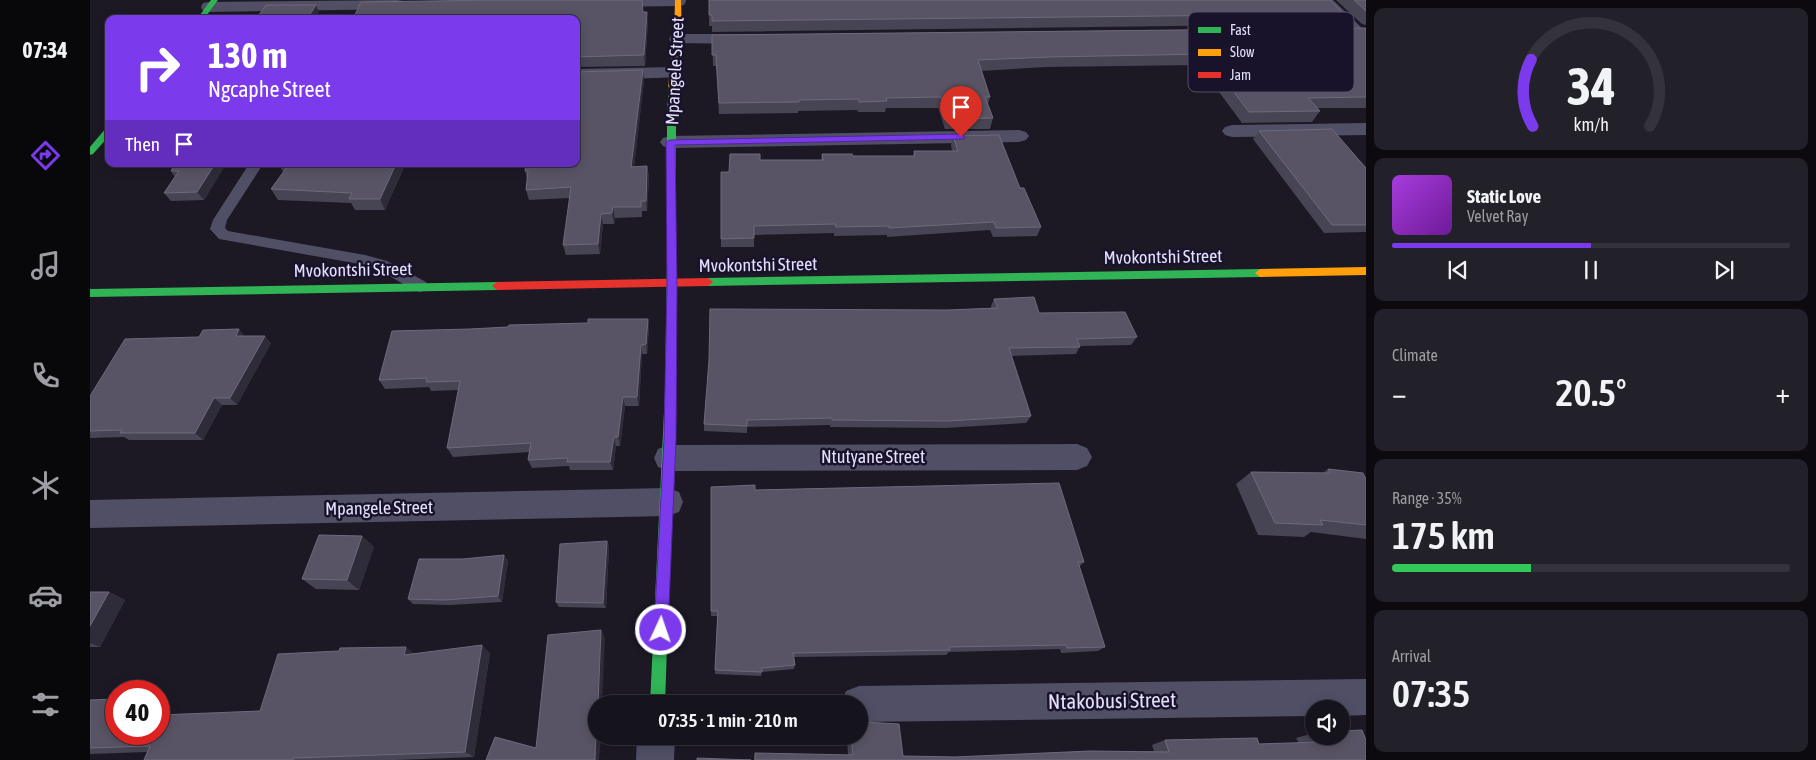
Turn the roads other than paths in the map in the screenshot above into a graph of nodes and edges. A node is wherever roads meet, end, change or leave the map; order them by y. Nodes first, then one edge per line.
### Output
1 (678, 0) edge
2 (1324, 0) edge
3 (586, 2) edge
4 (409, 4) edge
5 (208, 9) edge
6 (1338, 12) edge
7 (768, 38) edge
8 (678, 39) junction
9 (673, 73) junction
10 (580, 75) edge
11 (1366, 129) edge
12 (1232, 132) dead end
13 (105, 135) edge
14 (1019, 136) dead end
15 (670, 142) junction
16 (90, 152) edge
17 (254, 167) edge
18 (1366, 271) edge
19 (672, 285) junction
20 (420, 286) junction
21 (90, 293) edge
22 (1078, 457) dead end
23 (669, 458) junction
24 (668, 502) junction
25 (90, 514) edge
26 (657, 695) edge
27 (1366, 697) edge
28 (868, 704) edge
29 (656, 745) edge
30 (655, 760) edge

1 - 3 street
1 - 8 street, Mpangele Street
2 - 6 street
4 - 5 street
7 - 8 street
8 - 9 street, Mpangele Street
9 - 10 street
9 - 15 street, Mpangele Street
11 - 12 street
13 - 16 street
14 - 15 street
15 - 19 street, Mpangele Street
17 - 20 lane
18 - 19 street, Mvokontshi Street
19 - 20 street, Mvokontshi Street
19 - 23 street, Mpangele Street
20 - 21 street, Mvokontshi Street
22 - 23 street, Ntutyane Street
23 - 24 street, Mpangele Street
24 - 25 street, Mpangele Street
24 - 26 street, Mpangele Street
27 - 28 street, Ntakobusi Street
29 - 30 street

